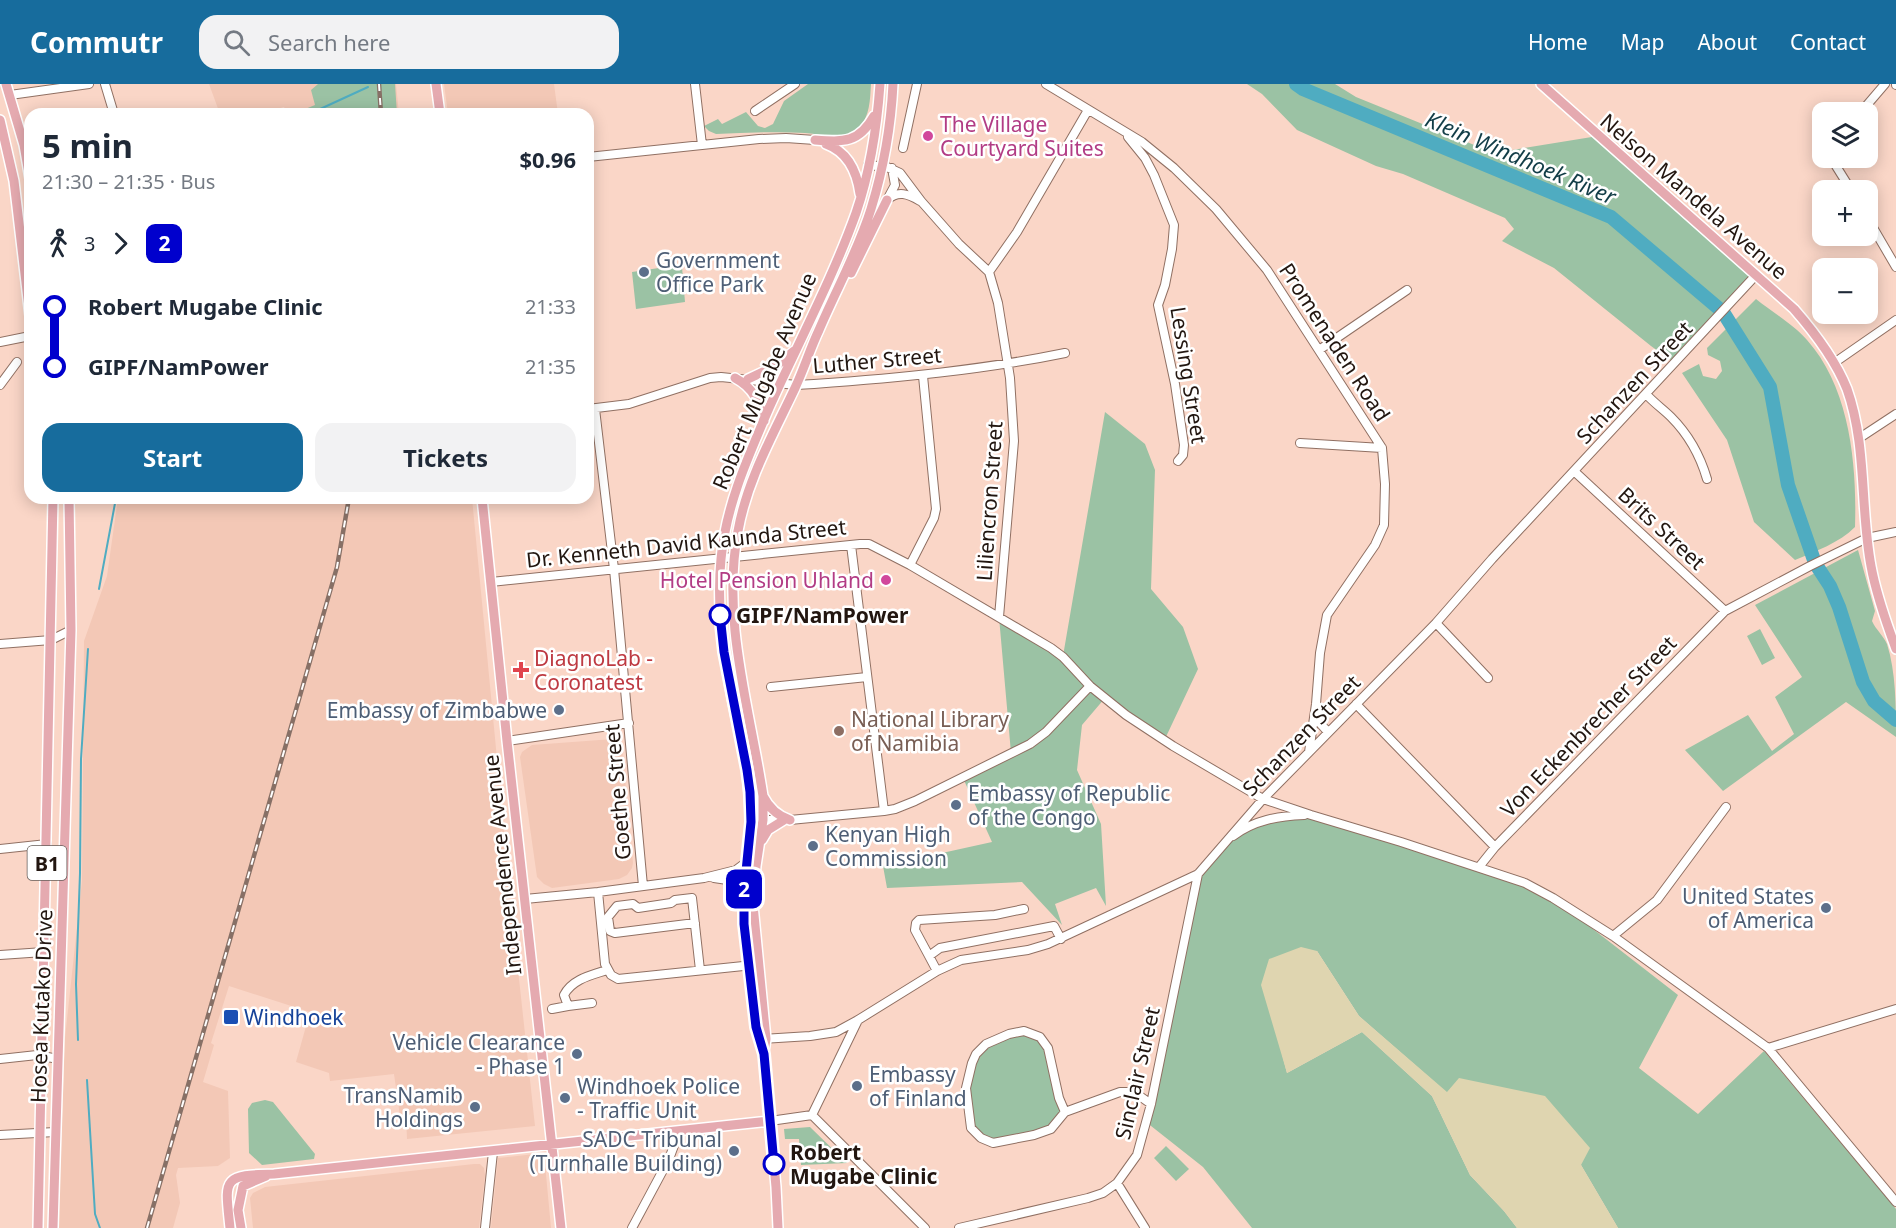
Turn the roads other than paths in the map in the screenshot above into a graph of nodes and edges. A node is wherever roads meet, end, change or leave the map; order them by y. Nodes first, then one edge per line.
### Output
1 (6, 84) edge
2 (89, 84) edge
3 (105, 84) edge
4 (436, 84) edge
5 (695, 84) edge
6 (795, 84) edge
7 (880, 84) edge
8 (893, 84) edge
9 (917, 84) edge
10 (1046, 84) edge
11 (1541, 84) edge
12 (1885, 84) edge
13 (10, 95) junction
14 (1870, 102) edge
15 (878, 106) junction
16 (112, 108) edge
17 (439, 108) edge
18 (1088, 110) junction
19 (755, 111) dead end
20 (0, 120) edge
21 (1121, 129) junction
22 (815, 140) junction
23 (24, 145) edge
24 (702, 145) junction
25 (903, 148) dead end
26 (594, 156) edge
27 (868, 165) junction
28 (881, 166) junction
29 (892, 168) junction
30 (861, 197) junction
31 (887, 200) junction
32 (921, 201) junction
33 (1878, 236) edge
34 (24, 265) edge
35 (1896, 267) edge
36 (989, 272) junction
37 (1756, 275) junction
38 (1407, 290) dead end
39 (1896, 320) edge
40 (817, 332) junction
41 (24, 337) edge
42 (0, 342) edge
43 (797, 348) junction
44 (1319, 350) junction
45 (1065, 353) dead end
46 (17, 362) dead end
47 (1834, 363) junction
48 (1008, 365) junction
49 (923, 376) junction
50 (735, 378) junction
51 (748, 379) junction
52 (780, 384) junction
53 (796, 385) junction
54 (0, 386) edge
55 (1646, 394) junction
56 (594, 409) edge
57 (1896, 414) edge
58 (764, 421) junction
59 (594, 424) edge
60 (1858, 440) junction
61 (1300, 443) dead end
62 (1382, 448) junction
63 (1178, 461) dead end
64 (1575, 472) junction
65 (1707, 479) dead end
66 (53, 504) edge
67 (69, 504) edge
68 (483, 504) edge
69 (1896, 532) edge
70 (1867, 538) junction
71 (851, 545) junction
72 (734, 557) junction
73 (721, 558) junction
74 (910, 565) junction
75 (614, 569) junction
76 (491, 582) junction
77 (1725, 611) junction
78 (999, 616) junction
79 (1436, 622) junction
80 (71, 630) junction
81 (51, 640) junction
82 (0, 644) edge
83 (1896, 649) edge
84 (867, 677) junction
85 (1488, 678) dead end
86 (1090, 686) junction
87 (771, 687) dead end
88 (1316, 704) junction
89 (1356, 704) junction
90 (629, 723) junction
91 (1328, 732) junction
92 (507, 741) junction
93 (1308, 752) junction
94 (763, 796) junction
95 (1263, 799) junction
96 (1726, 807) dead end
97 (884, 811) junction
98 (1311, 815) junction
99 (763, 820) junction
100 (787, 820) junction
101 (750, 835) junction
102 (47, 844) junction
103 (1221, 844) junction
104 (760, 846) junction
105 (1495, 847) junction
106 (0, 849) edge
107 (748, 861) junction
108 (1479, 867) junction
109 (1197, 874) junction
110 (704, 878) junction
111 (643, 886) junction
112 (744, 891) junction
113 (598, 892) junction
114 (525, 899) junction
115 (1024, 909) dead end
116 (695, 923) junction
117 (1613, 936) junction
118 (1060, 939) junction
119 (44, 952) junction
120 (0, 955) edge
121 (929, 956) junction
122 (753, 965) junction
123 (700, 970) junction
124 (937, 971) junction
125 (609, 972) junction
126 (592, 1003) dead end
127 (568, 1006) junction
128 (552, 1009) dead end
129 (1896, 1009) edge
130 (858, 1020) junction
131 (762, 1039) junction
132 (1768, 1048) junction
133 (42, 1055) junction
134 (0, 1059) edge
135 (58, 1059) junction
136 (1151, 1104) junction
137 (1065, 1112) junction
138 (812, 1115) junction
139 (770, 1121) junction
140 (39, 1132) junction
141 (55, 1132) junction
142 (679, 1132) junction
143 (0, 1135) edge
144 (551, 1144) junction
145 (492, 1152) junction
146 (274, 1174) junction
147 (1117, 1182) junction
148 (1896, 1202) edge
149 (38, 1228) edge
150 (53, 1228) edge
151 (230, 1228) edge
152 (241, 1228) edge
153 (485, 1228) edge
154 (561, 1228) edge
155 (632, 1228) edge
156 (778, 1228) edge
157 (925, 1228) edge
158 (959, 1228) edge
159 (1145, 1228) edge

1 - 13 main road
2 - 13 street
3 - 16 street
4 - 17 main road
5 - 24 street
6 - 19 street
7 - 15 main road, Robert Mugabe Avenue
8 - 28 main road, Robert Mugabe Avenue
9 - 25 street
10 - 18 street, Promenaden Road
11 - 37 main road, Nelson Mandela Avenue
12 - 14 street
13 - 23 main road
15 - 22 main road
15 - 27 main road, Robert Mugabe Avenue
18 - 21 street, Promenaden Road
18 - 36 street
20 - 34 main road
21 - 44 street, Promenaden Road
21 - 63 street, Lessing Street
22 - 24 street
22 - 30 main road
24 - 26 street
27 - 28 street
27 - 30 main road, Robert Mugabe Avenue
28 - 29 street
28 - 40 main road, Robert Mugabe Avenue
29 - 31 street
29 - 32 street
30 - 43 main road, Robert Mugabe Avenue
31 - 32 street
31 - 40 main road
32 - 36 street
33 - 35 street
36 - 48 street, Liliencron Street
37 - 47 main road, Nelson Mandela Avenue
37 - 55 street, Schanzen Street
38 - 44 street
39 - 47 street
40 - 53 main road, Robert Mugabe Avenue
41 - 42 street
43 - 51 main road
43 - 52 main road, Robert Mugabe Avenue
44 - 62 street, Promenaden Road
45 - 48 street, Luther Street
46 - 54 street
47 - 60 main road, Nelson Mandela Avenue
48 - 49 street, Luther Street
48 - 78 street, Liliencron Street
49 - 53 street, Luther Street
49 - 74 street
50 - 51 street, Luther Street
50 - 56 street, Luther Street
50 - 58 main road
51 - 52 street, Luther Street
52 - 53 street, Luther Street
52 - 58 main road, Robert Mugabe Avenue
53 - 72 main road, Robert Mugabe Avenue
55 - 64 street, Schanzen Street
55 - 65 street
57 - 60 street
58 - 73 main road, Robert Mugabe Avenue
59 - 75 street, Goethe Street
60 - 70 main road, Nelson Mandela Avenue
61 - 62 street
62 - 88 street, Promenaden Road
64 - 77 street, Brits Street
64 - 79 street, Schanzen Street
66 - 81 main road, Hosea Kutako Drive / B1
67 - 80 main road, Hosea Kutako Drive / B1
68 - 76 main road, Independence Avenue
69 - 70 street
70 - 77 street, Von Eckenbrecher Street
70 - 83 main road, Nelson Mandela Avenue
71 - 72 street, Dr. Kenneth David Kaunda Street
71 - 74 street, Dr. Kenneth David Kaunda Street
71 - 84 street
72 - 73 street, Dr. Kenneth David Kaunda Street
72 - 94 main road, Robert Mugabe Avenue
73 - 75 street, Dr. Kenneth David Kaunda Street
73 - 101 main road, Robert Mugabe Avenue
74 - 78 street, Dr. Kenneth David Kaunda Street
75 - 76 street, Dr. Kenneth David Kaunda Street
75 - 90 street, Goethe Street
76 - 92 main road, Independence Avenue
77 - 105 street, Von Eckenbrecher Street
78 - 86 street, Dr. Kenneth David Kaunda Street
79 - 85 street
79 - 89 street, Schanzen Street
80 - 81 street
80 - 135 main road, Hosea Kutako Drive / B1
81 - 82 street
81 - 102 main road, Hosea Kutako Drive / B1
84 - 87 street
84 - 97 street
86 - 95 street, Dr. Kenneth David Kaunda Street
86 - 97 street
88 - 91 street, Promenaden Road
88 - 93 street, Promenaden Road
89 - 91 street, Schanzen Street
89 - 105 street
90 - 92 street
90 - 111 street, Goethe Street
91 - 93 street, Schanzen Street
92 - 114 main road, Independence Avenue
93 - 95 street, Schanzen Street
94 - 99 main road, Robert Mugabe Avenue
94 - 100 main road
95 - 98 street, Dr. Kenneth David Kaunda Street
95 - 103 street, Schanzen Street
96 - 117 street
97 - 100 street
98 - 103 street
98 - 108 street, Dr. Kenneth David Kaunda Street
99 - 100 street
99 - 101 street
99 - 104 main road, Robert Mugabe Avenue
100 - 104 main road
101 - 107 main road, Robert Mugabe Avenue
102 - 106 street
102 - 119 main road, Hosea Kutako Drive / B1
103 - 109 street, Schanzen Street
104 - 122 main road, Robert Mugabe Avenue
105 - 108 street, Von Eckenbrecher Street
107 - 110 street
107 - 112 main road, Robert Mugabe Avenue
108 - 117 street, Dr. Kenneth David Kaunda Street
109 - 118 street, Schanzen Street
109 - 136 street, Sinclair Street
110 - 111 street
110 - 112 street
111 - 113 street
112 - 122 main road, Robert Mugabe Avenue
113 - 114 street
113 - 125 street
114 - 144 main road, Independence Avenue
115 - 121 street
116 - 116 street
116 - 123 street
117 - 132 street, Dr. Kenneth David Kaunda Street
118 - 121 street
118 - 124 street, Schanzen Street
119 - 120 street
119 - 133 main road, Hosea Kutako Drive / B1
121 - 124 street
122 - 123 street
122 - 131 main road, Robert Mugabe Avenue
123 - 125 street
124 - 130 street, Schanzen Street
125 - 127 street
126 - 127 street
127 - 128 street
129 - 132 street
130 - 131 street, Schanzen Street
130 - 138 street
131 - 139 main road, Robert Mugabe Avenue
132 - 148 street, Dr. Kenneth David Kaunda Street
133 - 134 street
133 - 135 street
133 - 140 main road, Hosea Kutako Drive / B1
135 - 141 main road, Hosea Kutako Drive / B1
136 - 137 street
136 - 147 street, Sinclair Street
137 - 137 street
138 - 139 street
138 - 157 street
139 - 142 main road
139 - 156 main road, Robert Mugabe Avenue
140 - 141 street
140 - 143 street
140 - 149 main road, Hosea Kutako Drive / B1
141 - 150 main road, Hosea Kutako Drive / B1
142 - 144 main road
142 - 155 street
144 - 145 main road
144 - 154 main road, Independence Avenue
145 - 146 main road
145 - 153 street
146 - 151 main road
146 - 152 main road
147 - 158 street, Sinclair Street
147 - 159 street

